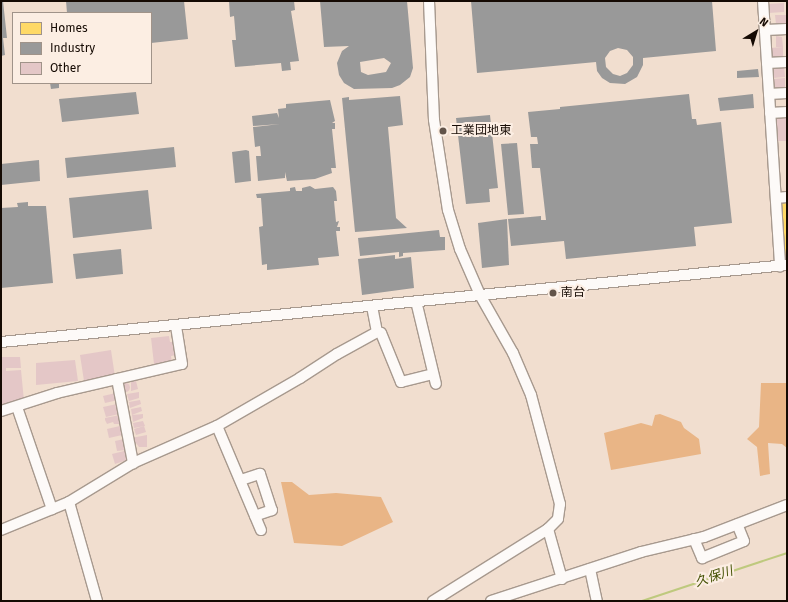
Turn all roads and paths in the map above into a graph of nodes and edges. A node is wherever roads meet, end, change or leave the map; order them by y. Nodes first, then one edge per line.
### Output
1 (429, 1) edge
2 (763, 1) edge
3 (787, 29) edge
4 (766, 30) junction
5 (787, 62) edge
6 (767, 63) junction
7 (787, 93) edge
8 (769, 94) junction
9 (787, 112) edge
10 (770, 113) junction
11 (787, 197) edge
12 (776, 198) junction
13 (784, 265) edge
14 (480, 295) junction
15 (416, 301) junction
16 (372, 307) junction
17 (176, 326) junction
18 (377, 332) junction
19 (1, 342) edge
20 (432, 374) junction
21 (117, 379) junction
22 (436, 384) dead end
23 (17, 407) junction
24 (1, 411) edge
25 (217, 426) junction
26 (133, 463) junction
27 (241, 480) junction
28 (69, 502) junction
29 (787, 504) edge
30 (52, 509) junction
31 (255, 516) junction
32 (737, 524) junction
33 (548, 529) junction
34 (1, 530) edge
35 (261, 530) dead end
36 (694, 539) junction
37 (590, 569) junction
38 (562, 579) junction
39 (438, 600) edge
40 (97, 601) edge
41 (491, 601) edge
42 (597, 601) edge

1 - 14 street
2 - 4 street
3 - 4 street
4 - 6 street
5 - 6 street
6 - 8 street
7 - 8 street
8 - 10 street
9 - 10 street
10 - 12 street
11 - 12 street
12 - 13 street
13 - 14 street
14 - 15 street
14 - 33 street
15 - 16 street
15 - 20 street
16 - 17 street
16 - 18 street
17 - 19 street
17 - 21 street
18 - 20 street
18 - 25 street
20 - 22 street
21 - 23 street
21 - 26 street
23 - 24 street
23 - 30 street
25 - 26 street
25 - 27 street
26 - 28 street
27 - 31 street
27 - 31 street
28 - 30 street
28 - 40 street
29 - 32 street
30 - 34 street
31 - 35 street
32 - 36 street
32 - 36 street
33 - 38 street
33 - 39 street
36 - 37 street
37 - 38 street
37 - 42 street
38 - 41 street

